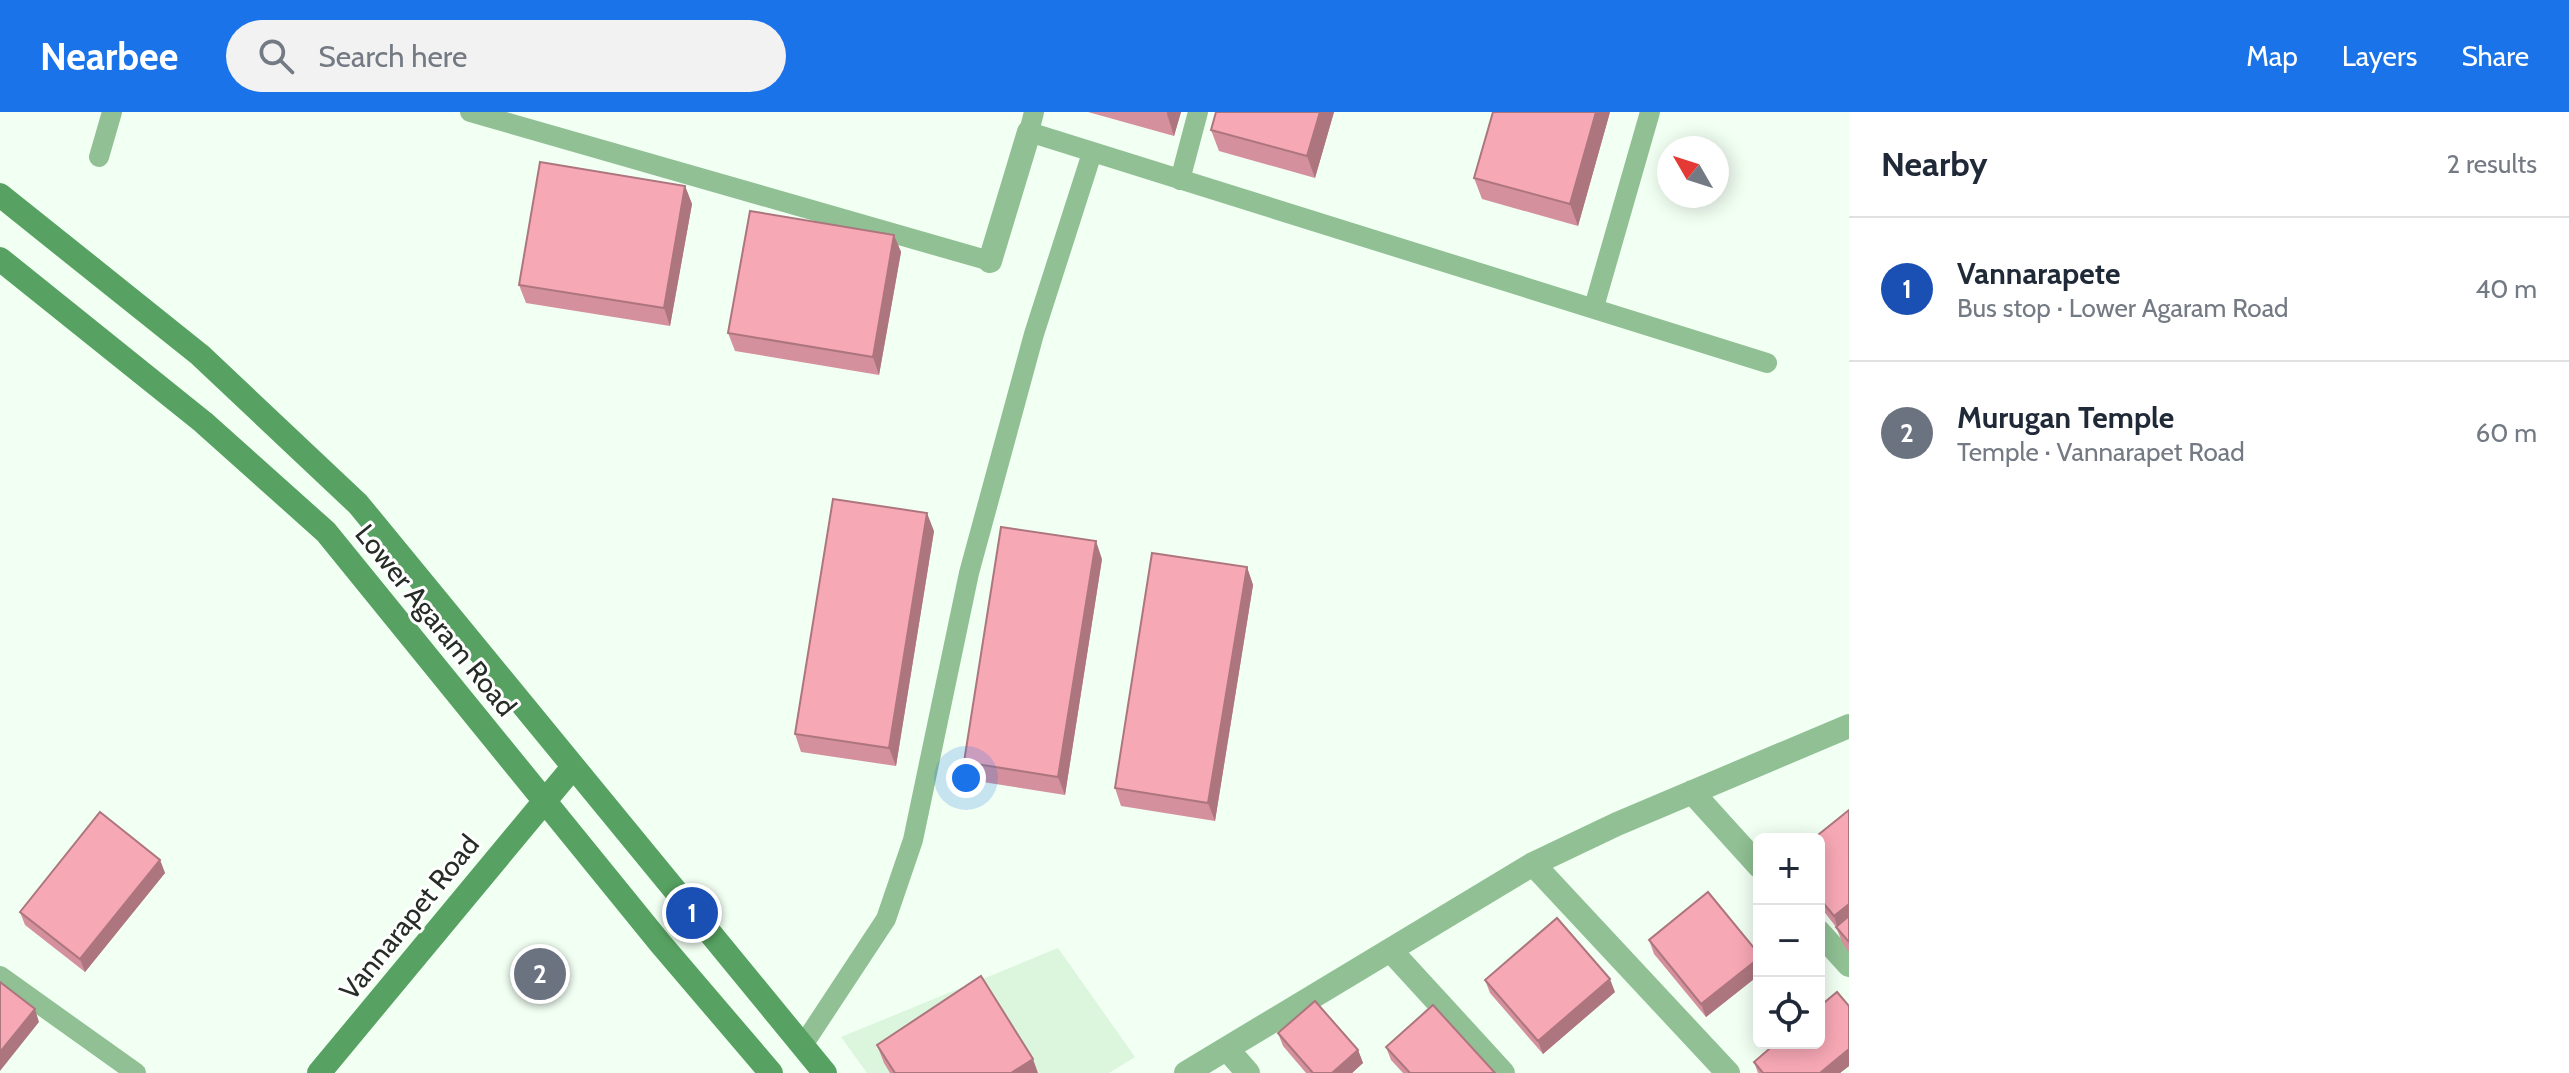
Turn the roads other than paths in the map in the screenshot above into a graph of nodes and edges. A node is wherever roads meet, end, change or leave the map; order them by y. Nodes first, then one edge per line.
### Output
1 (112, 112) edge
2 (470, 112) edge
3 (1198, 112) edge
4 (1650, 112) edge
5 (1032, 122) edge
6 (1092, 153) junction
7 (99, 157) dead end
8 (1180, 180) junction
9 (0, 195) edge
10 (0, 259) edge
11 (990, 261) joint
12 (1594, 307) junction
13 (1767, 363) dead end
14 (1848, 728) edge
15 (573, 767) junction
16 (1692, 792) junction
17 (545, 798) junction
18 (1753, 859) edge
19 (1533, 864) junction
20 (1825, 939) edge
21 (1392, 952) junction
22 (1849, 965) edge
23 (0, 976) edge
24 (803, 1045) junction
25 (1227, 1049) junction
26 (136, 1073) edge
27 (319, 1073) edge
28 (771, 1073) edge
29 (825, 1073) edge
30 (1186, 1073) edge
31 (1248, 1073) edge
32 (1503, 1073) edge
33 (1728, 1073) edge

1 - 7 lane
2 - 11 lane
3 - 8 lane
4 - 12 lane
5 - 6 lane
5 - 11 street
6 - 8 lane
6 - 24 lane
8 - 12 lane
9 - 15 main road, Lower Agaram Road
10 - 17 main road, Lower Agaram Road
12 - 13 lane
14 - 16 street
15 - 17 main road, Vannarapet Road
15 - 24 main road, Lower Agaram Road
16 - 18 street
16 - 19 street
17 - 27 main road, Vannarapet Road
17 - 28 main road, Lower Agaram Road
19 - 21 street
19 - 33 street
20 - 22 street
21 - 25 street
21 - 32 street
23 - 26 lane
24 - 29 main road, Lower Agaram Road
25 - 30 street
25 - 31 street

